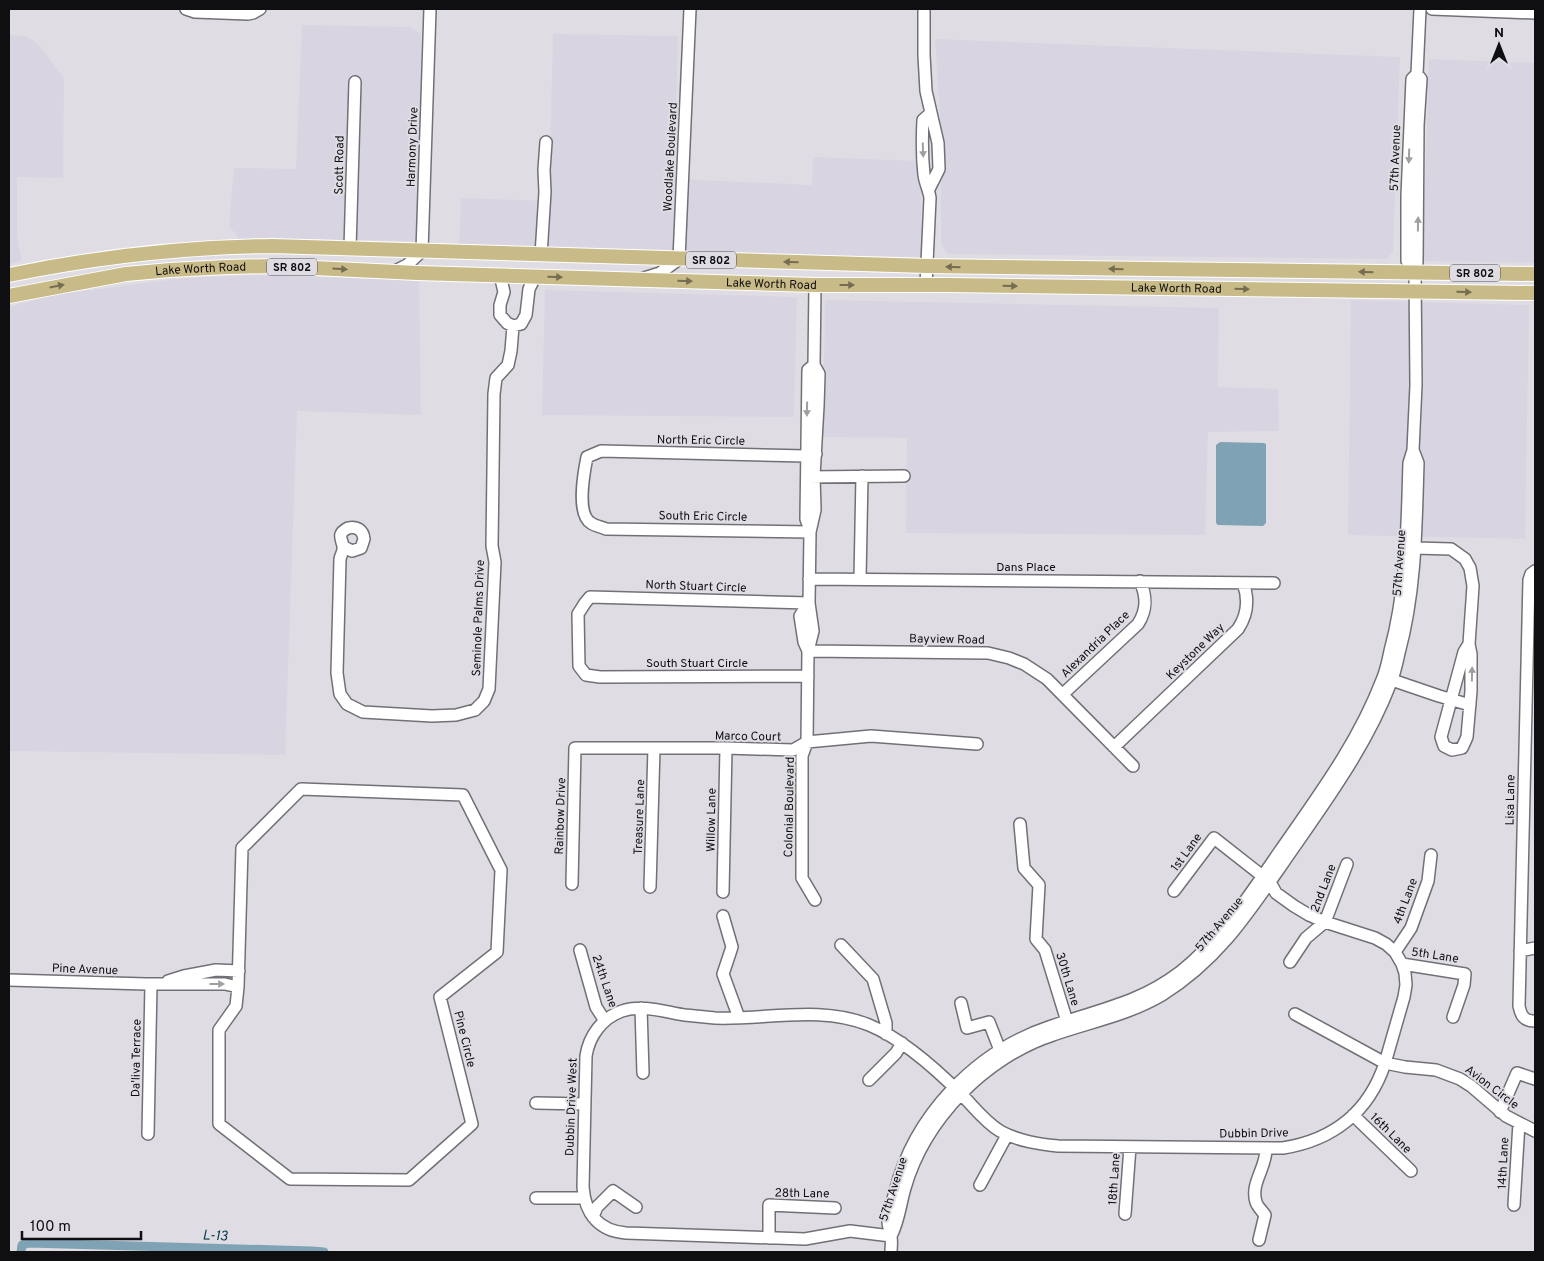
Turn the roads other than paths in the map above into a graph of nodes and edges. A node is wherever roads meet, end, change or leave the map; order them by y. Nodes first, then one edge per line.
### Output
1 (186, 9) edge
2 (260, 9) edge
3 (430, 9) edge
4 (690, 9) edge
5 (924, 9) edge
6 (1420, 9) edge
7 (1432, 9) edge
8 (1535, 13) edge
9 (354, 82) dead end
10 (931, 113) junction
11 (546, 142) dead end
12 (930, 189) junction
13 (350, 248) junction
14 (422, 251) junction
15 (540, 255) junction
16 (679, 259) junction
17 (927, 266) junction
18 (201, 268) junction
19 (1171, 269) junction
20 (1263, 270) junction
21 (393, 272) junction
22 (428, 273) junction
23 (1415, 273) junction
24 (1535, 274) edge
25 (9, 275) edge
26 (500, 275) junction
27 (535, 277) junction
28 (636, 280) junction
29 (815, 284) junction
30 (926, 285) junction
31 (1061, 286) junction
32 (1169, 288) junction
33 (1416, 292) junction
34 (1535, 293) edge
35 (9, 296) edge
36 (512, 326) junction
37 (1413, 450) junction
38 (811, 455) junction
39 (810, 476) junction
40 (862, 476) junction
41 (904, 476) dead end
42 (596, 525) joint
43 (810, 532) junction
44 (344, 547) dead end
45 (1415, 548) junction
46 (1535, 571) edge
47 (809, 579) junction
48 (860, 580) junction
49 (1140, 581) junction
50 (1243, 583) junction
51 (1274, 583) dead end
52 (809, 603) junction
53 (1469, 644) junction
54 (808, 651) junction
55 (586, 674) joint
56 (808, 676) junction
57 (1392, 680) junction
58 (1063, 694) junction
59 (1451, 699) junction
60 (1470, 705) junction
61 (807, 742) junction
62 (977, 744) dead end
63 (1114, 747) junction
64 (576, 748) joint
65 (654, 748) junction
66 (726, 748) junction
67 (1133, 766) dead end
68 (1020, 824) dead end
69 (1431, 855) dead end
70 (1347, 864) dead end
71 (1266, 879) junction
72 (572, 884) dead end
73 (650, 887) dead end
74 (1174, 891) dead end
75 (723, 892) dead end
76 (815, 900) dead end
77 (723, 916) dead end
78 (1325, 922) junction
79 (841, 945) dead end
80 (1535, 948) edge
81 (580, 950) dead end
82 (1520, 951) junction
83 (1395, 952) junction
84 (1290, 962) dead end
85 (1402, 964) junction
86 (239, 971) junction
87 (9, 980) edge
88 (155, 984) junction
89 (238, 987) junction
90 (961, 1003) dead end
91 (641, 1008) junction
92 (1295, 1014) dead end
93 (1453, 1017) dead end
94 (739, 1018) junction
95 (605, 1021) junction
96 (1535, 1021) edge
97 (1068, 1026) junction
98 (886, 1034) junction
99 (902, 1043) junction
100 (1002, 1055) junction
101 (1384, 1063) junction
102 (643, 1073) dead end
103 (1535, 1078) edge
104 (868, 1080) dead end
105 (957, 1091) junction
106 (536, 1103) dead end
107 (584, 1104) junction
108 (1500, 1112) junction
109 (1353, 1116) junction
110 (1519, 1123) junction
111 (1535, 1131) edge
112 (148, 1134) dead end
113 (1007, 1135) junction
114 (1130, 1147) junction
115 (1266, 1148) junction
116 (1410, 1171) dead end
117 (980, 1185) dead end
118 (536, 1198) dead end
119 (584, 1198) junction
120 (1514, 1205) dead end
121 (636, 1207) dead end
122 (836, 1208) dead end
123 (1125, 1214) dead end
124 (593, 1217) junction
125 (891, 1236) junction
126 (769, 1238) junction
127 (1259, 1240) dead end
128 (891, 1252) edge

1 - 2 street
3 - 14 street, Harmony Drive
4 - 16 street, Woodlake Boulevard
5 - 10 street
6 - 23 street, 57th Avenue
7 - 8 street
9 - 13 street, Scott Road
10 - 12 street
10 -> 12 street
11 - 15 street
12 - 17 street
13 - 14 main road, Lake Worth Road / SR 802
13 - 18 main road
13 - 25 main road, Lake Worth Road / SR 802
14 - 15 main road, Lake Worth Road / SR 802
14 - 21 street
15 - 16 main road, Lake Worth Road / SR 802
15 - 22 main road
17 -> 16 main road, Lake Worth Road / SR 802
16 - 28 street
19 -> 17 main road, Lake Worth Road / SR 802
17 - 30 street
18 -> 21 main road, Lake Worth Road / SR 802
35 -> 18 main road, Lake Worth Road / SR 802
19 - 20 main road, Lake Worth Road / SR 802
19 - 31 main road
23 -> 20 main road, Lake Worth Road / SR 802
20 - 32 main road
21 - 22 main road, Lake Worth Road / SR 802
22 - 26 main road, Lake Worth Road / SR 802
23 - 24 main road, Lake Worth Road / SR 802
23 - 33 street, 57th Avenue
26 - 27 main road, Lake Worth Road / SR 802
26 - 36 street
27 -> 28 main road, Lake Worth Road / SR 802
27 - 36 street
28 -> 29 main road, Lake Worth Road / SR 802
29 -> 30 main road, Lake Worth Road / SR 802
29 - 38 street
30 -> 31 main road, Lake Worth Road / SR 802
31 - 32 main road, Lake Worth Road / SR 802
32 -> 33 main road, Lake Worth Road / SR 802
33 -> 34 main road, Lake Worth Road / SR 802
33 - 37 street, 57th Avenue
36 - 44 street, Seminole Palms Drive
37 - 45 street, 57th Avenue
37 - 71 street, 57th Avenue
38 - 39 street, Colonial Boulevard
38 - 42 street, North Eric Circle
39 - 40 street
39 - 43 street, Colonial Boulevard
40 - 41 street
40 - 48 street
42 - 43 street, South Eric Circle
43 - 47 street, Colonial Boulevard
45 - 53 street
45 - 57 street, 57th Avenue
46 - 82 street, Lisa Lane
47 - 48 street, Dans Place
47 - 52 street, Colonial Boulevard
48 - 49 street, Dans Place
49 - 50 street, Dans Place
49 - 58 street, Alexandria Place
50 - 51 street
50 - 63 street, Keystone Way
52 - 54 street, Colonial Boulevard
52 - 55 street, North Stuart Circle
53 - 59 street
60 -> 53 street
54 - 56 street, Colonial Boulevard
54 - 58 street, Bayview Road
55 - 56 street, South Stuart Circle
56 - 61 street, Colonial Boulevard
57 - 59 street
57 - 71 street, 57th Avenue
58 - 63 street, Bayview Road
59 - 60 street
59 - 60 street
61 - 62 street, Marco Court
61 - 66 street, Marco Court
61 - 76 street, Colonial Boulevard
63 - 67 street, Bayview Road
64 - 65 street, Marco Court
64 - 72 street, Rainbow Drive
65 - 66 street, Marco Court
65 - 73 street, Treasure Lane
66 - 75 street, Willow Lane
68 - 97 street, 30th Lane
69 - 83 street, 4th Lane
70 - 78 street, 2nd Lane
71 - 74 street, 1st Lane
71 - 78 street, Dubbin Drive
71 - 97 street, 57th Avenue
77 - 94 street
78 - 83 street, Dubbin Drive
78 - 84 street
79 - 98 street
80 - 82 street
81 - 95 street, 24th Lane
82 - 96 street, Lisa Lane
83 - 85 street, Dubbin Drive
85 - 93 street, 5th Lane
85 - 101 street, Dubbin Drive
86 - 88 street, Pine Avenue
86 - 89 street, Pine Circle
86 - 89 street, Pine Circle
87 - 88 street, Pine Avenue
88 -> 89 street, Pine Avenue
88 - 112 street, Da'liva Terrace
90 - 100 street
91 - 94 street, Dubbin Drive West
91 - 95 street, Dubbin Drive West
91 - 102 street
92 - 101 street, Avion Circle
94 - 98 street, Dubbin Drive West
95 - 107 street, Dubbin Drive West
97 - 100 street, 57th Avenue
98 - 99 street, Dubbin Drive West
99 - 104 street
99 - 105 street, Dubbin Drive West
100 - 105 street, 57th Avenue
101 - 108 street, Avion Circle
101 - 109 street, Dubbin Drive
103 - 108 street
105 - 113 street, Dubbin Drive
105 - 125 street, 57th Avenue
106 - 107 street
107 - 119 street, Dubbin Drive West
108 - 110 street, Avion Circle
109 - 115 street, Dubbin Drive
109 - 116 street, 16th Lane
110 - 111 street, Avion Circle
110 - 120 street, 14th Lane
113 - 114 street, Dubbin Drive
113 - 117 street
114 - 115 street, Dubbin Drive
114 - 123 street, 18th Lane
115 - 127 street
118 - 119 street
119 - 124 street, Dubbin Drive West
121 - 124 street
122 - 126 street, 28th Lane
124 - 126 street
125 - 126 street
125 - 128 street

